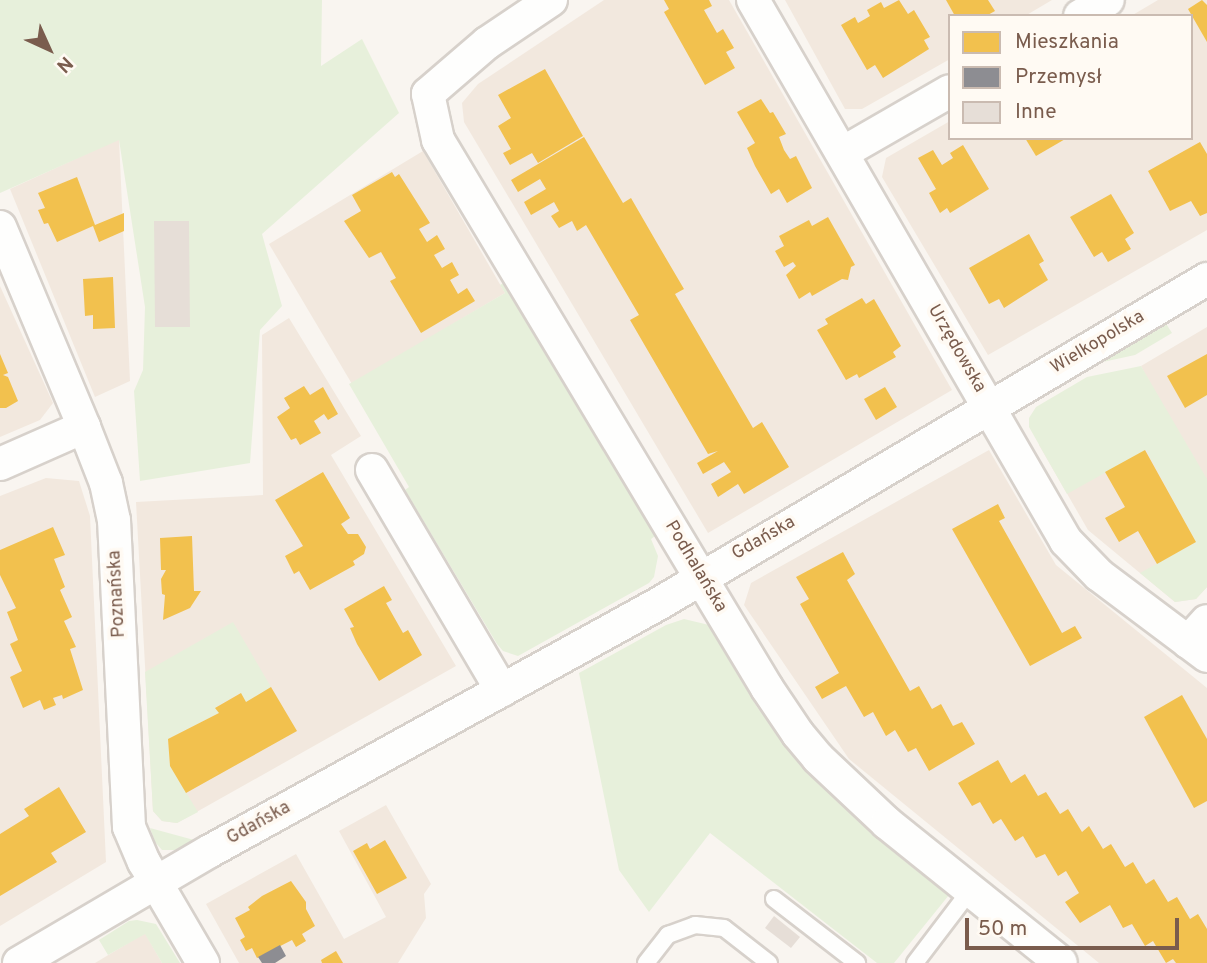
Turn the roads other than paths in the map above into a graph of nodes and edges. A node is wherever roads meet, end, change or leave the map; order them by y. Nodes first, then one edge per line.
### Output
1 (551, 0) edge
2 (753, 0) edge
3 (1108, 0) edge
4 (1084, 14) edge
5 (948, 92) edge
6 (844, 152) junction
7 (0, 226) edge
8 (1207, 279) edge
9 (990, 408) junction
10 (84, 427) junction
11 (0, 464) edge
12 (372, 470) dead end
13 (700, 576) junction
14 (1201, 639) edge
15 (502, 691) junction
16 (158, 881) junction
17 (969, 892) junction
18 (774, 900) dead end
19 (19, 963) edge
20 (203, 963) edge
21 (646, 963) edge
22 (769, 963) edge
23 (857, 963) edge
24 (915, 963) edge
25 (1061, 963) edge

1 - 13 street, Podhalańska
2 - 6 street, Urzędowska
3 - 4 street
5 - 6 street
6 - 9 street, Urzędowska
7 - 10 street, Poznańska
8 - 9 street, Wielkopolska
9 - 13 street, Gdańska
9 - 14 street, Urzędowska
10 - 11 street
10 - 16 street, Poznańska
12 - 15 street
13 - 15 street, Gdańska
13 - 17 street, Podhalańska
15 - 16 street, Gdańska
16 - 19 street, Gdańska
16 - 20 street, Poznańska
17 - 24 lane
17 - 25 street, Podhalańska
18 - 23 lane
21 - 22 lane

